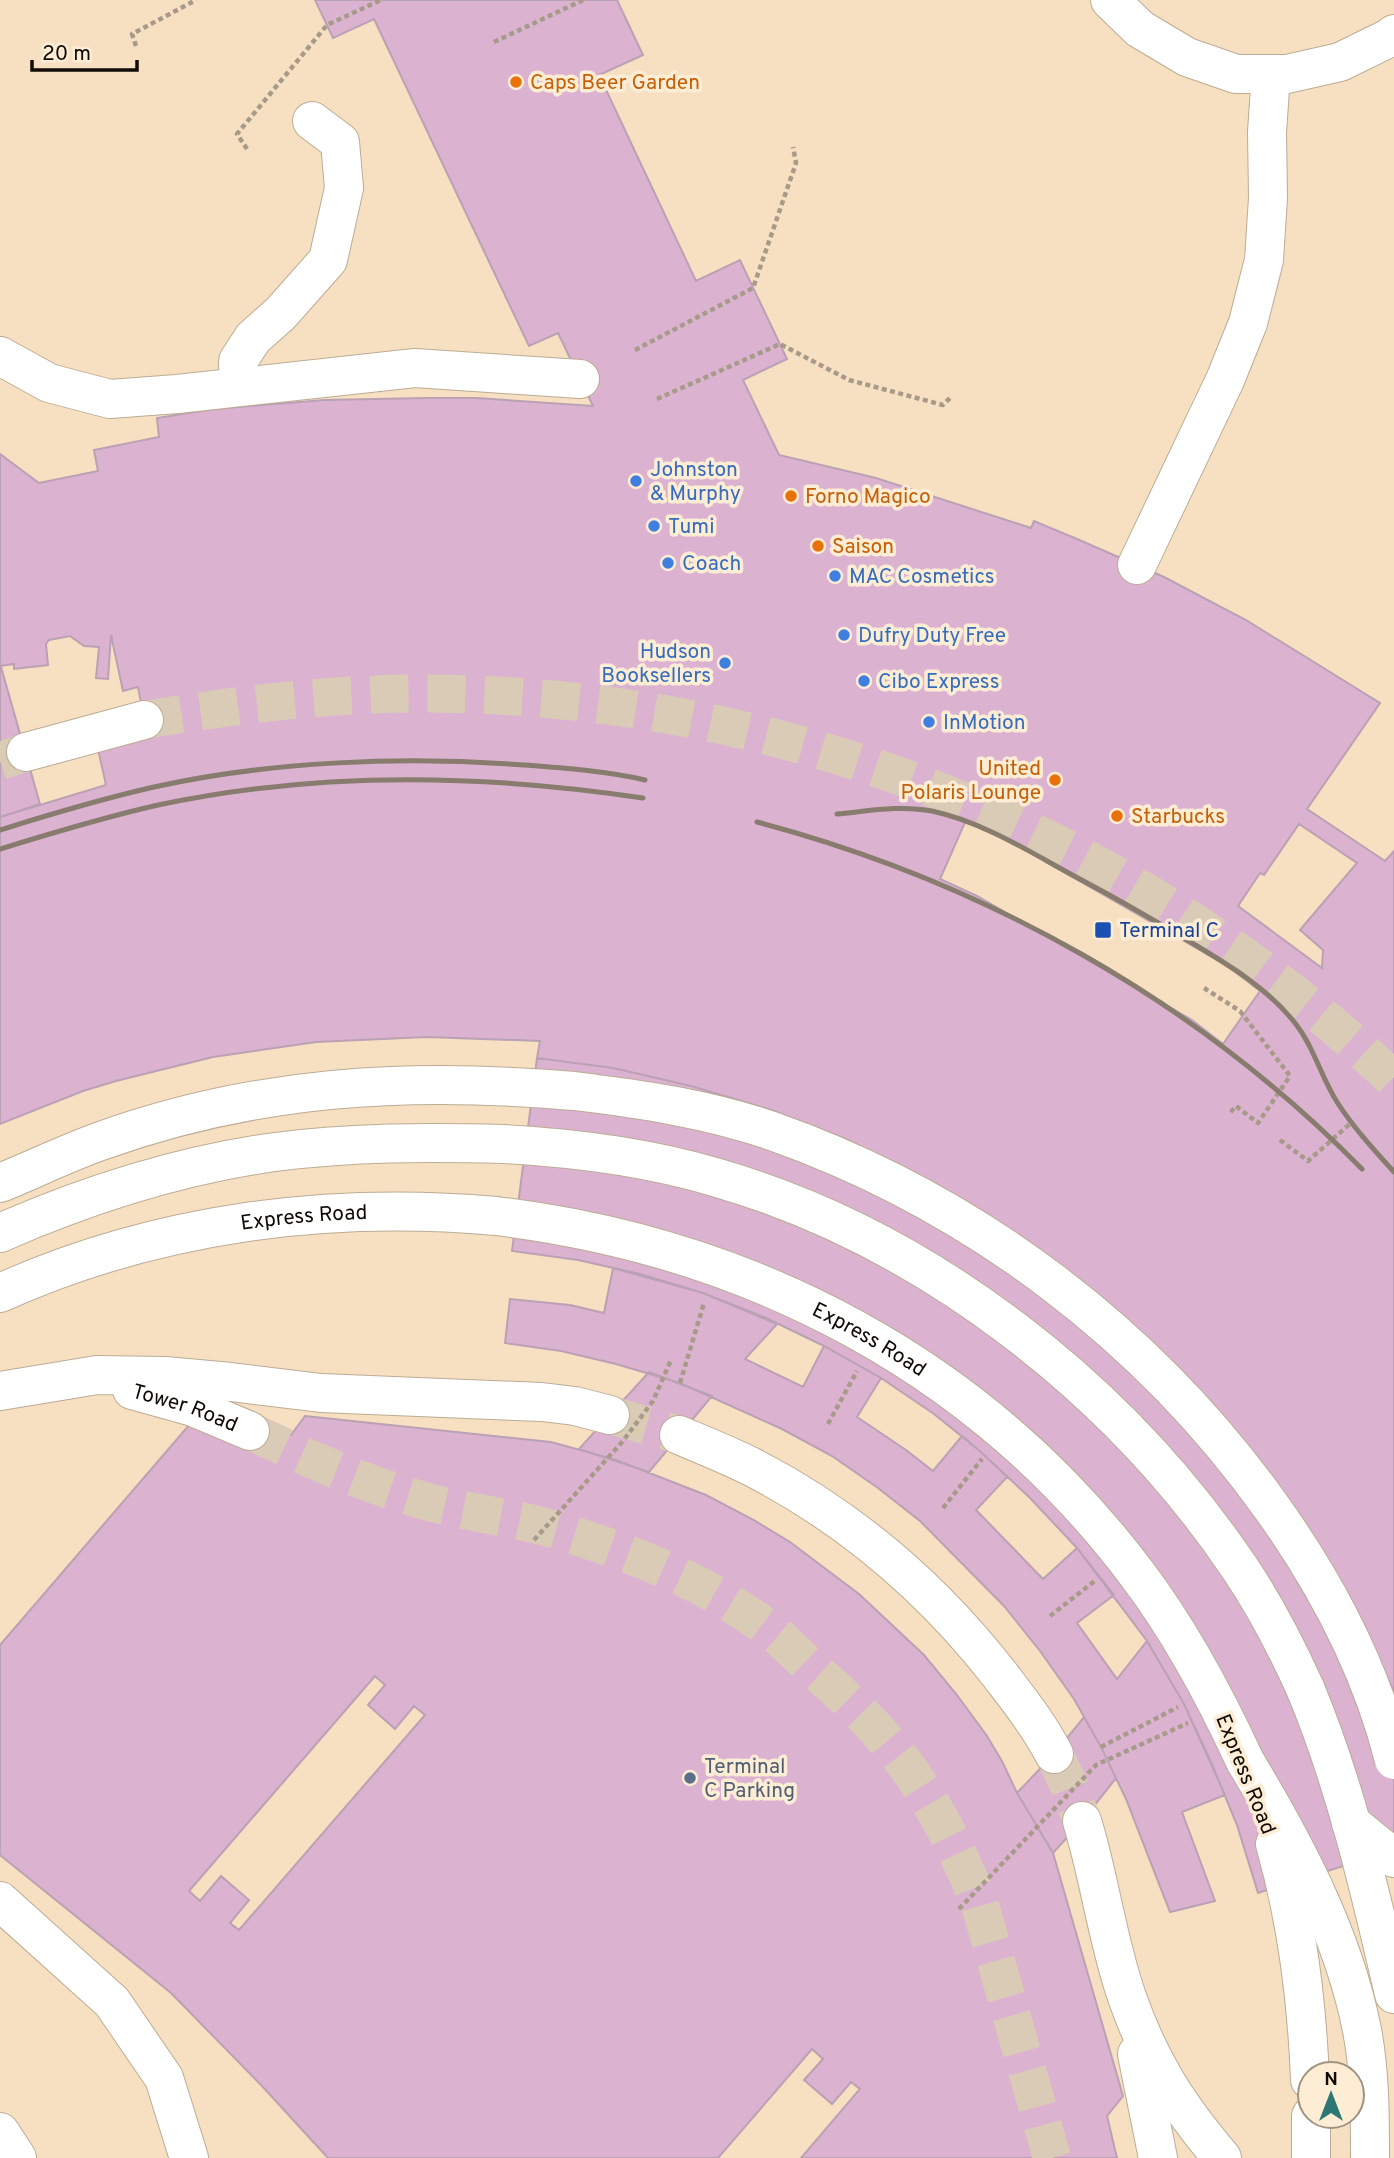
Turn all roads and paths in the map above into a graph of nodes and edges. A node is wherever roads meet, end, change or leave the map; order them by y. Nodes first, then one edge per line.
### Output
1 (195, 0) edge
2 (381, 0) edge
3 (583, 0) edge
4 (1110, 0) edge
5 (1394, 34) edge
6 (494, 42) dead end
7 (136, 46) dead end
8 (1271, 74) junction
9 (312, 121) dead end
10 (793, 148) dead end
11 (247, 149) dead end
12 (635, 350) dead end
13 (0, 356) edge
14 (580, 379) dead end
15 (239, 387) junction
16 (950, 398) dead end
17 (657, 399) dead end
18 (1137, 565) dead end
19 (144, 720) tunnel mouth
20 (26, 752) tunnel mouth
21 (1204, 988) dead end
22 (1230, 1113) dead end
23 (1352, 1122) dead end
24 (1280, 1140) dead end
25 (0, 1183) edge
26 (0, 1233) edge
27 (0, 1293) edge
28 (671, 1360) dead end
29 (18, 1388) edge
30 (610, 1415) tunnel mouth
31 (250, 1431) tunnel mouth
32 (679, 1435) tunnel mouth
33 (534, 1539) dead end
34 (1192, 1721) dead end
35 (1054, 1754) tunnel mouth
36 (1394, 1760) edge
37 (1082, 1821) tunnel mouth
38 (1351, 1823) junction
39 (1394, 1858) edge
40 (1302, 1896) junction
41 (0, 1901) edge
42 (959, 1909) dead end
43 (1118, 1965) junction
44 (1394, 1993) edge
45 (1309, 2060) edge
46 (1311, 2130) edge
47 (0, 2132) edge
48 (17, 2158) edge
49 (190, 2158) edge
50 (1158, 2158) edge
51 (1222, 2158) edge
52 (1311, 2158) edge
53 (1370, 2158) edge

1 - 7 path
2 - 11 path
3 - 6 path
4 - 8 street
5 - 8 street
8 - 18 street
9 - 15 street
10 - 12 path
13 - 15 street
14 - 15 street
16 - 17 path
19 - 20 street
21 - 22 path
23 - 24 path
25 - 36 street, bridge
26 - 38 street, bridge
27 - 40 street, Express Road, bridge
28 - 33 path, bridge
29 - 30 street
29 - 31 street, Tower Road
32 - 35 street
34 - 42 path, bridge
37 - 43 street
38 - 39 street
38 - 44 street
40 - 45 street, Express Road
40 - 53 street
41 - 49 street
43 - 50 street
43 - 51 street
46 - 52 street
47 - 48 street

